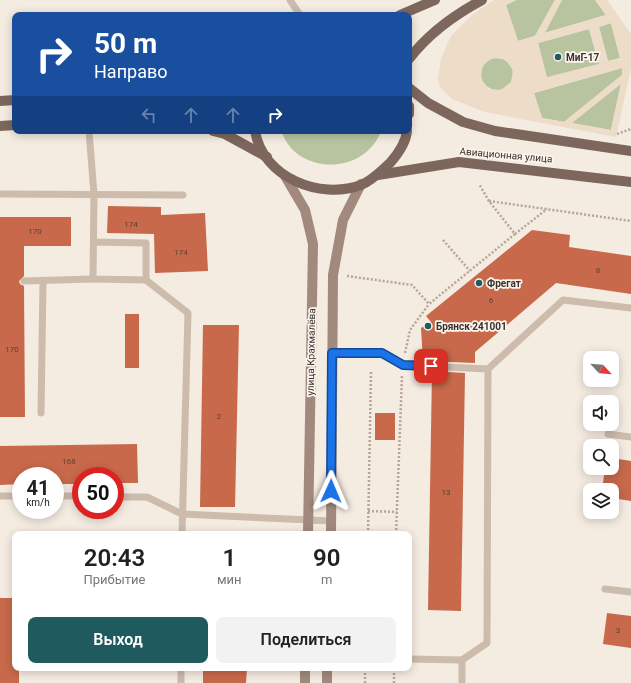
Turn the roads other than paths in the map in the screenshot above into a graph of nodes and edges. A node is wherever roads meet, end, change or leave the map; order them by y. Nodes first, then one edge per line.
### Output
1 (290, 0) edge
2 (434, 0) edge
3 (482, 0) edge
4 (298, 12) edge
5 (407, 12) edge
6 (412, 55) edge
7 (412, 90) edge
8 (12, 100) edge
9 (0, 101) edge
10 (12, 125) edge
11 (0, 126) edge
12 (89, 134) edge
13 (225, 134) edge
14 (256, 134) edge
15 (406, 134) edge
16 (631, 151) edge
17 (267, 157) junction
18 (378, 175) junction
19 (285, 176) junction
20 (631, 182) edge
21 (361, 184) junction
22 (0, 194) edge
23 (94, 194) junction
24 (183, 195) dead end
25 (94, 242) junction
26 (93, 279) junction
27 (146, 280) junction
28 (42, 281) junction
29 (24, 282) dead end
30 (631, 308) edge
31 (332, 353) junction
32 (488, 369) junction
33 (41, 413) dead end
34 (608, 434) dead end
35 (631, 437) edge
36 (0, 496) edge
37 (12, 496) edge
38 (124, 497) edge
39 (182, 514) junction
40 (308, 520) junction
41 (331, 521) junction
42 (182, 531) edge
43 (308, 531) edge
44 (331, 531) edge
45 (605, 589) dead end
46 (631, 592) edge
47 (412, 659) edge
48 (462, 660) junction
49 (181, 671) edge
50 (305, 671) edge
51 (328, 671) edge
52 (181, 683) edge
53 (305, 683) edge
54 (327, 683) edge
55 (462, 683) edge

1 - 4 lane
2 - 5 main road
3 - 6 main road
7 - 16 main road, Авиационная улица
8 - 9 main road
10 - 11 main road
12 - 23 lane
13 - 17 main road
14 - 17 main road
15 - 18 main road
17 - 19 main road
18 - 20 main road, Авиационная улица
18 - 21 main road
19 - 21 main road
19 - 40 main road, улица Крахмалёва
21 - 31 main road, улица Крахмалёва
22 - 23 lane
23 - 24 lane
23 - 25 lane
25 - 26 lane
25 - 27 lane
26 - 27 lane
26 - 28 lane
27 - 39 lane
28 - 29 lane
28 - 33 lane
30 - 32 lane
31 - 32 lane
31 - 41 main road, улица Крахмалёва
32 - 48 lane
34 - 35 lane
36 - 37 lane
38 - 39 lane
39 - 40 lane
39 - 42 lane
40 - 41 lane
40 - 43 main road, улица Крахмалёва
41 - 44 main road, улица Крахмалёва
45 - 46 lane
47 - 48 lane
48 - 55 lane
49 - 52 lane
50 - 53 main road
51 - 54 main road

